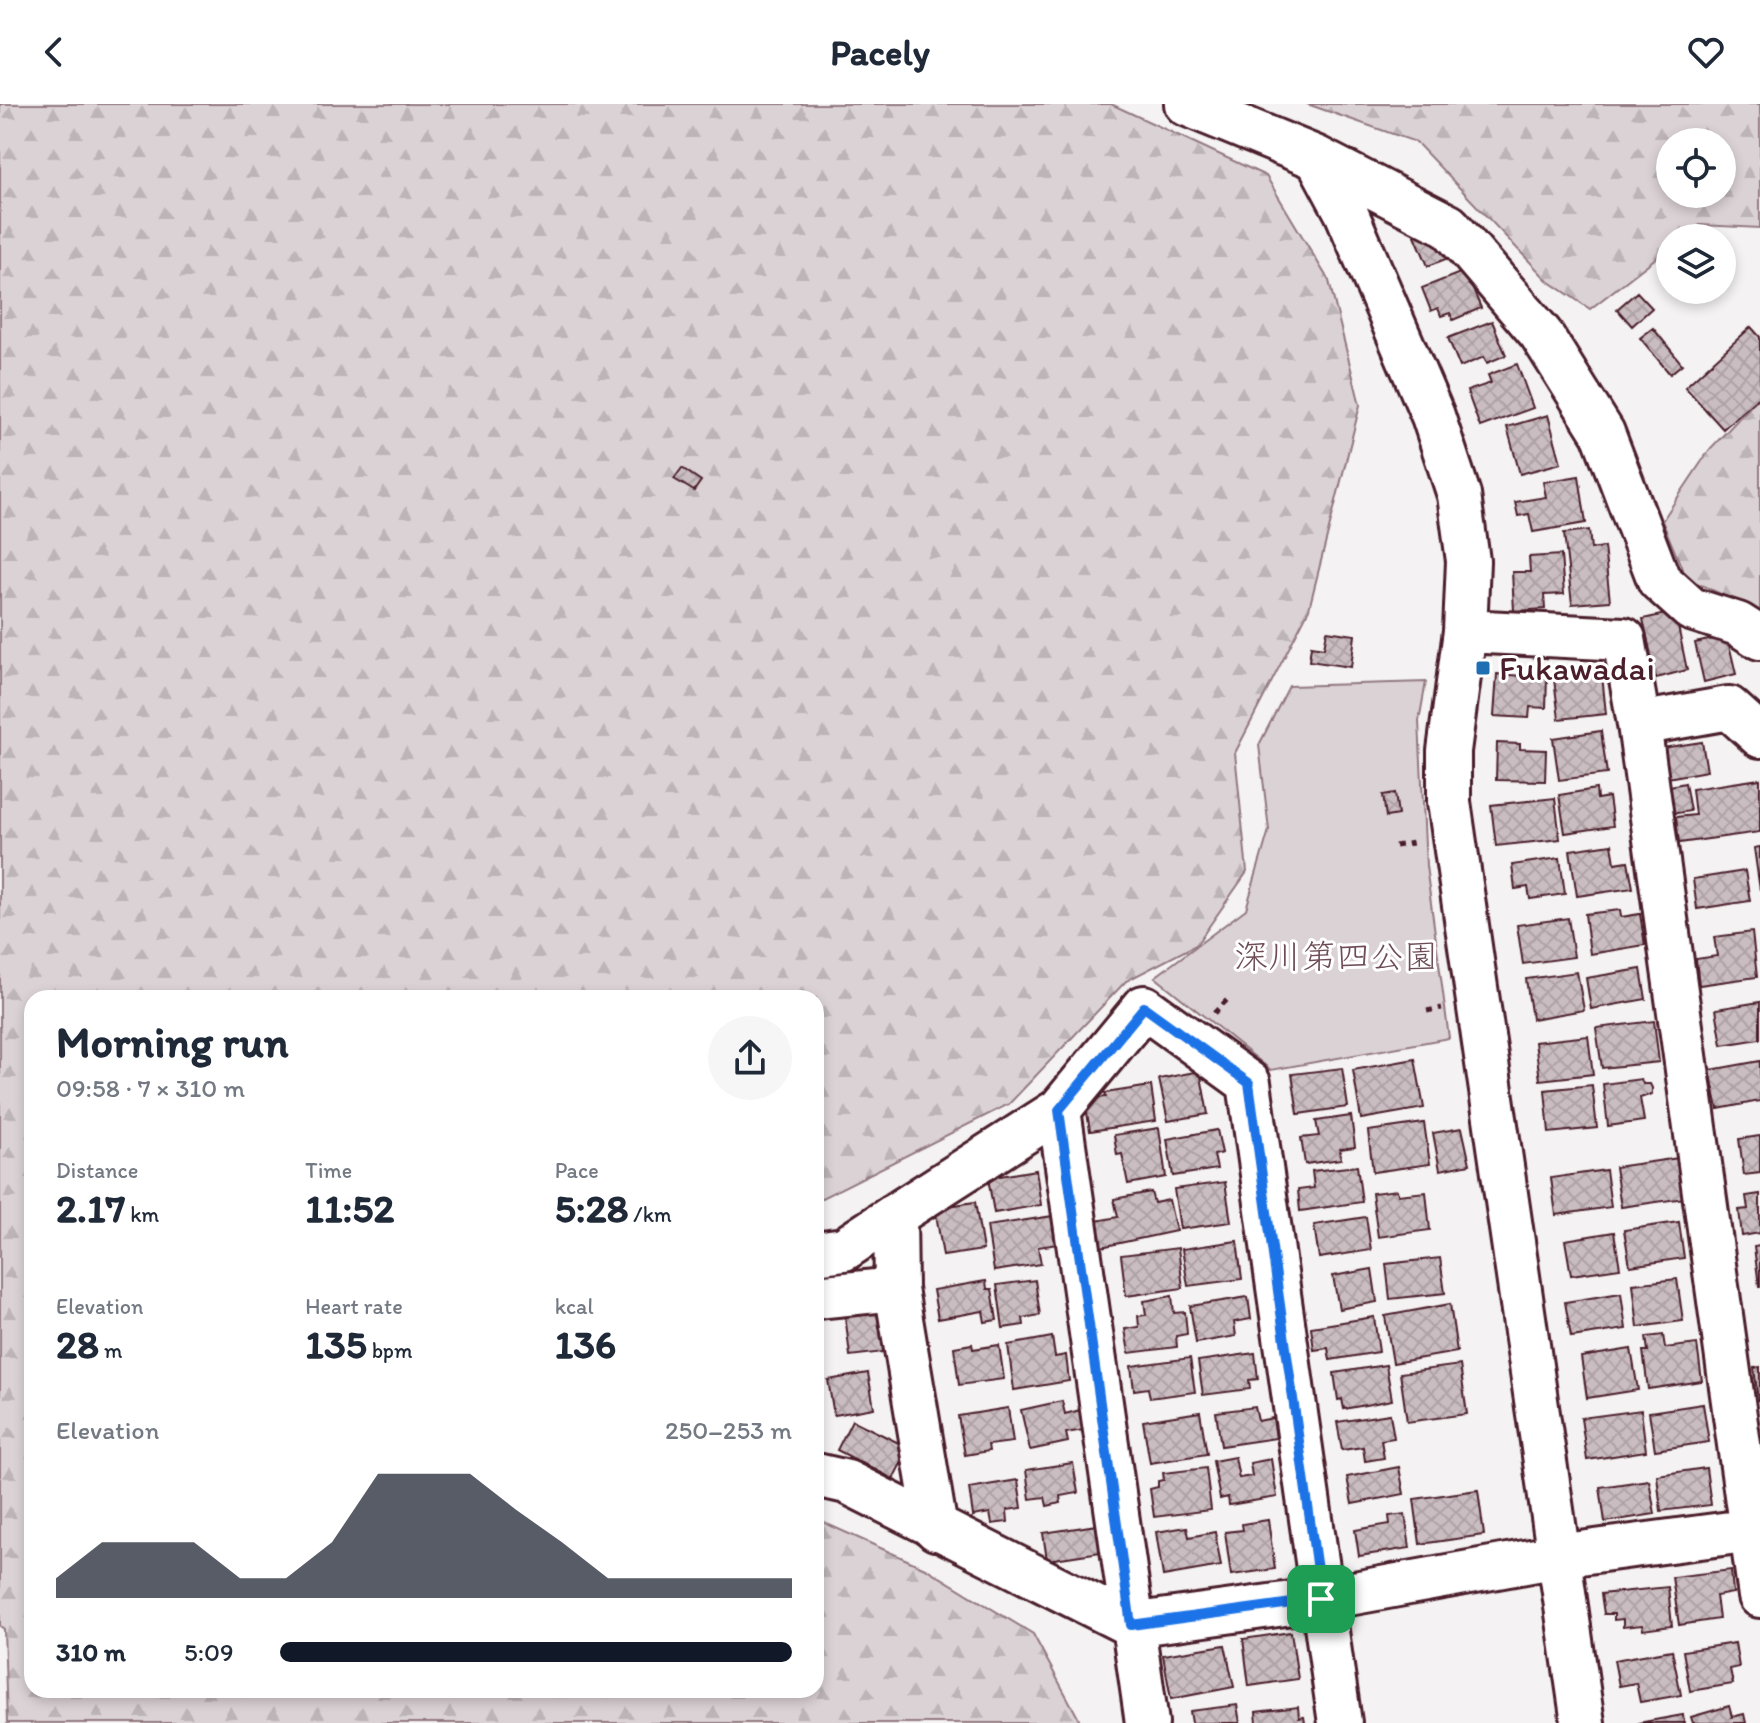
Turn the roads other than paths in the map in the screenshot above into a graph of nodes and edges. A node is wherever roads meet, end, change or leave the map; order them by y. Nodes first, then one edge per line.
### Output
1 (1186, 104) edge
2 (1317, 158) junction
3 (1465, 631) junction
4 (1760, 638) edge
5 (1639, 724) junction
6 (1760, 736) edge
7 (1059, 1110) junction
8 (895, 1215) junction
9 (824, 1252) edge
10 (896, 1289) junction
11 (824, 1296) edge
12 (824, 1477) edge
13 (936, 1529) junction
14 (1755, 1530) edge
15 (1558, 1556) junction
16 (1760, 1596) edge
17 (1321, 1599) junction
18 (1131, 1625) junction
19 (1147, 1723) edge
20 (1340, 1723) edge
21 (1583, 1723) edge

1 - 2 street
2 - 3 street
2 - 4 street
3 - 5 street
3 - 15 street
5 - 6 street
5 - 14 street
7 - 8 street
7 - 17 street
7 - 18 street
8 - 9 street
8 - 10 street
10 - 11 street
10 - 13 street
12 - 13 street
13 - 18 street
14 - 15 street
14 - 16 street
15 - 17 street
15 - 21 street
17 - 18 street
17 - 20 street
18 - 19 street

